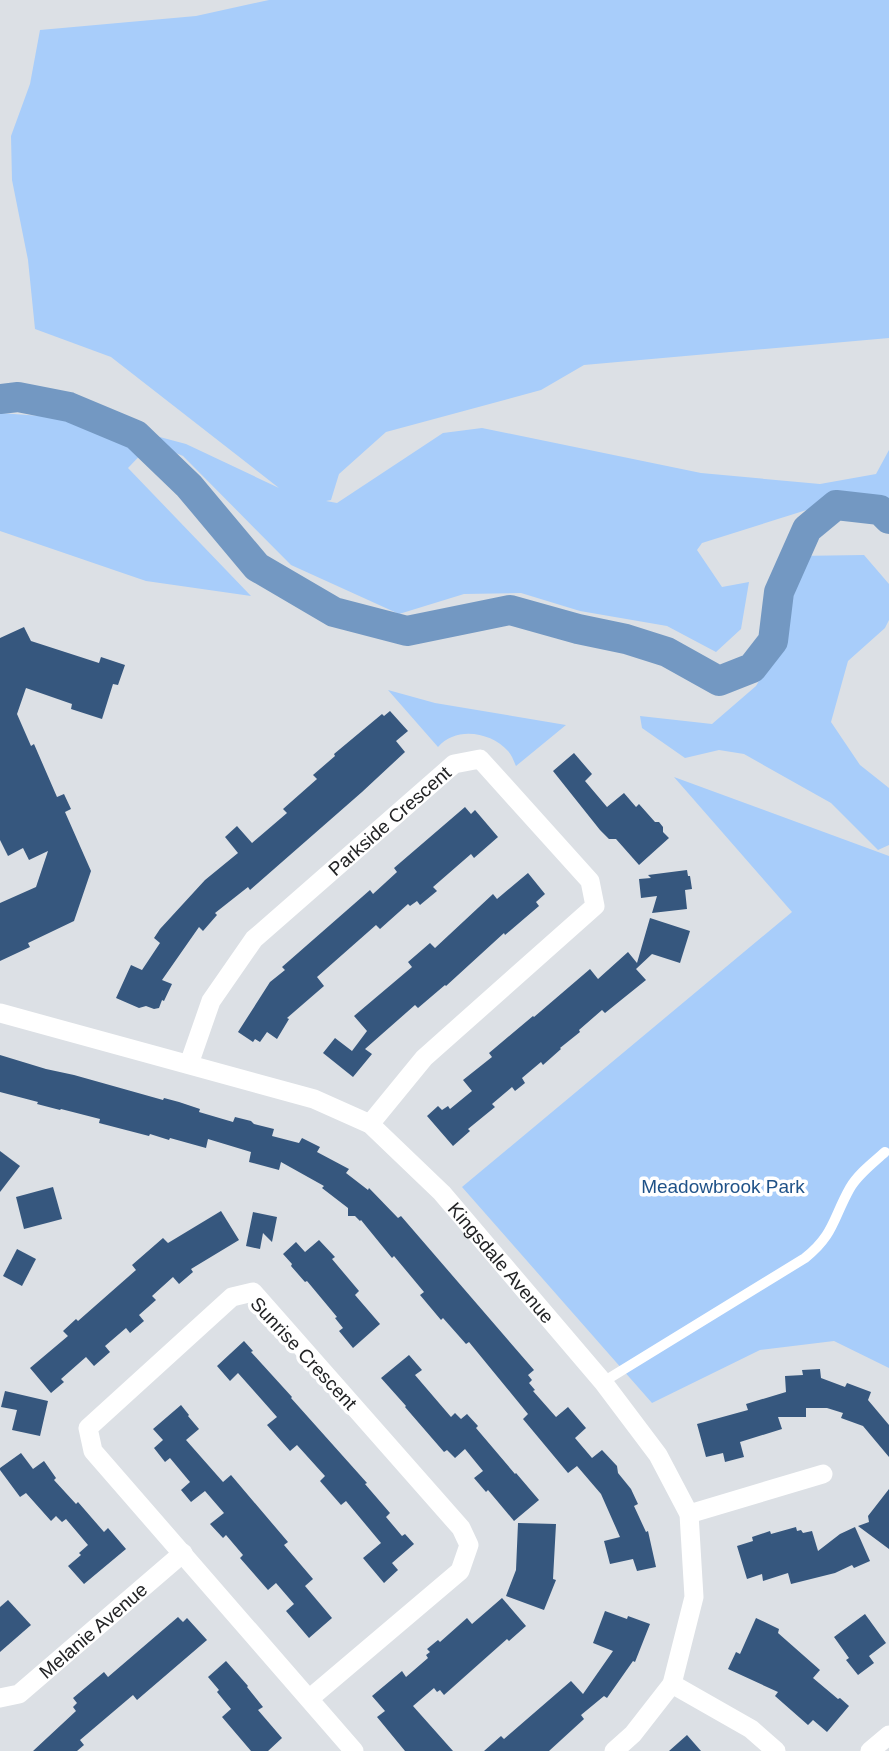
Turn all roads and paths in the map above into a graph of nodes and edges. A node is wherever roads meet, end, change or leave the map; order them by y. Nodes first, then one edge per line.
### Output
1 (0, 1013) edge
2 (189, 1064) junction
3 (370, 1124) junction
4 (885, 1152) dead end
5 (603, 1382) junction
6 (823, 1474) dead end
7 (689, 1514) junction
8 (183, 1553) junction
9 (672, 1684) junction
10 (0, 1698) edge
11 (309, 1699) junction
12 (889, 1735) edge
13 (354, 1751) edge
14 (614, 1751) edge
15 (776, 1751) edge
16 (870, 1751) edge

1 - 2 street, Kingsdale Avenue
2 - 3 street, Kingsdale Avenue
2 - 3 street, Parkside Crescent
3 - 5 street, Kingsdale Avenue
4 - 5 lane
5 - 7 street, Kingsdale Avenue
6 - 7 street
7 - 9 street, Kingsdale Avenue
8 - 10 street, Melanie Avenue
8 - 11 street, Sunrise Crescent
8 - 11 street, Sunrise Crescent
9 - 14 street, Kingsdale Avenue
9 - 15 street
11 - 13 street, Sunrise Crescent
12 - 16 street

